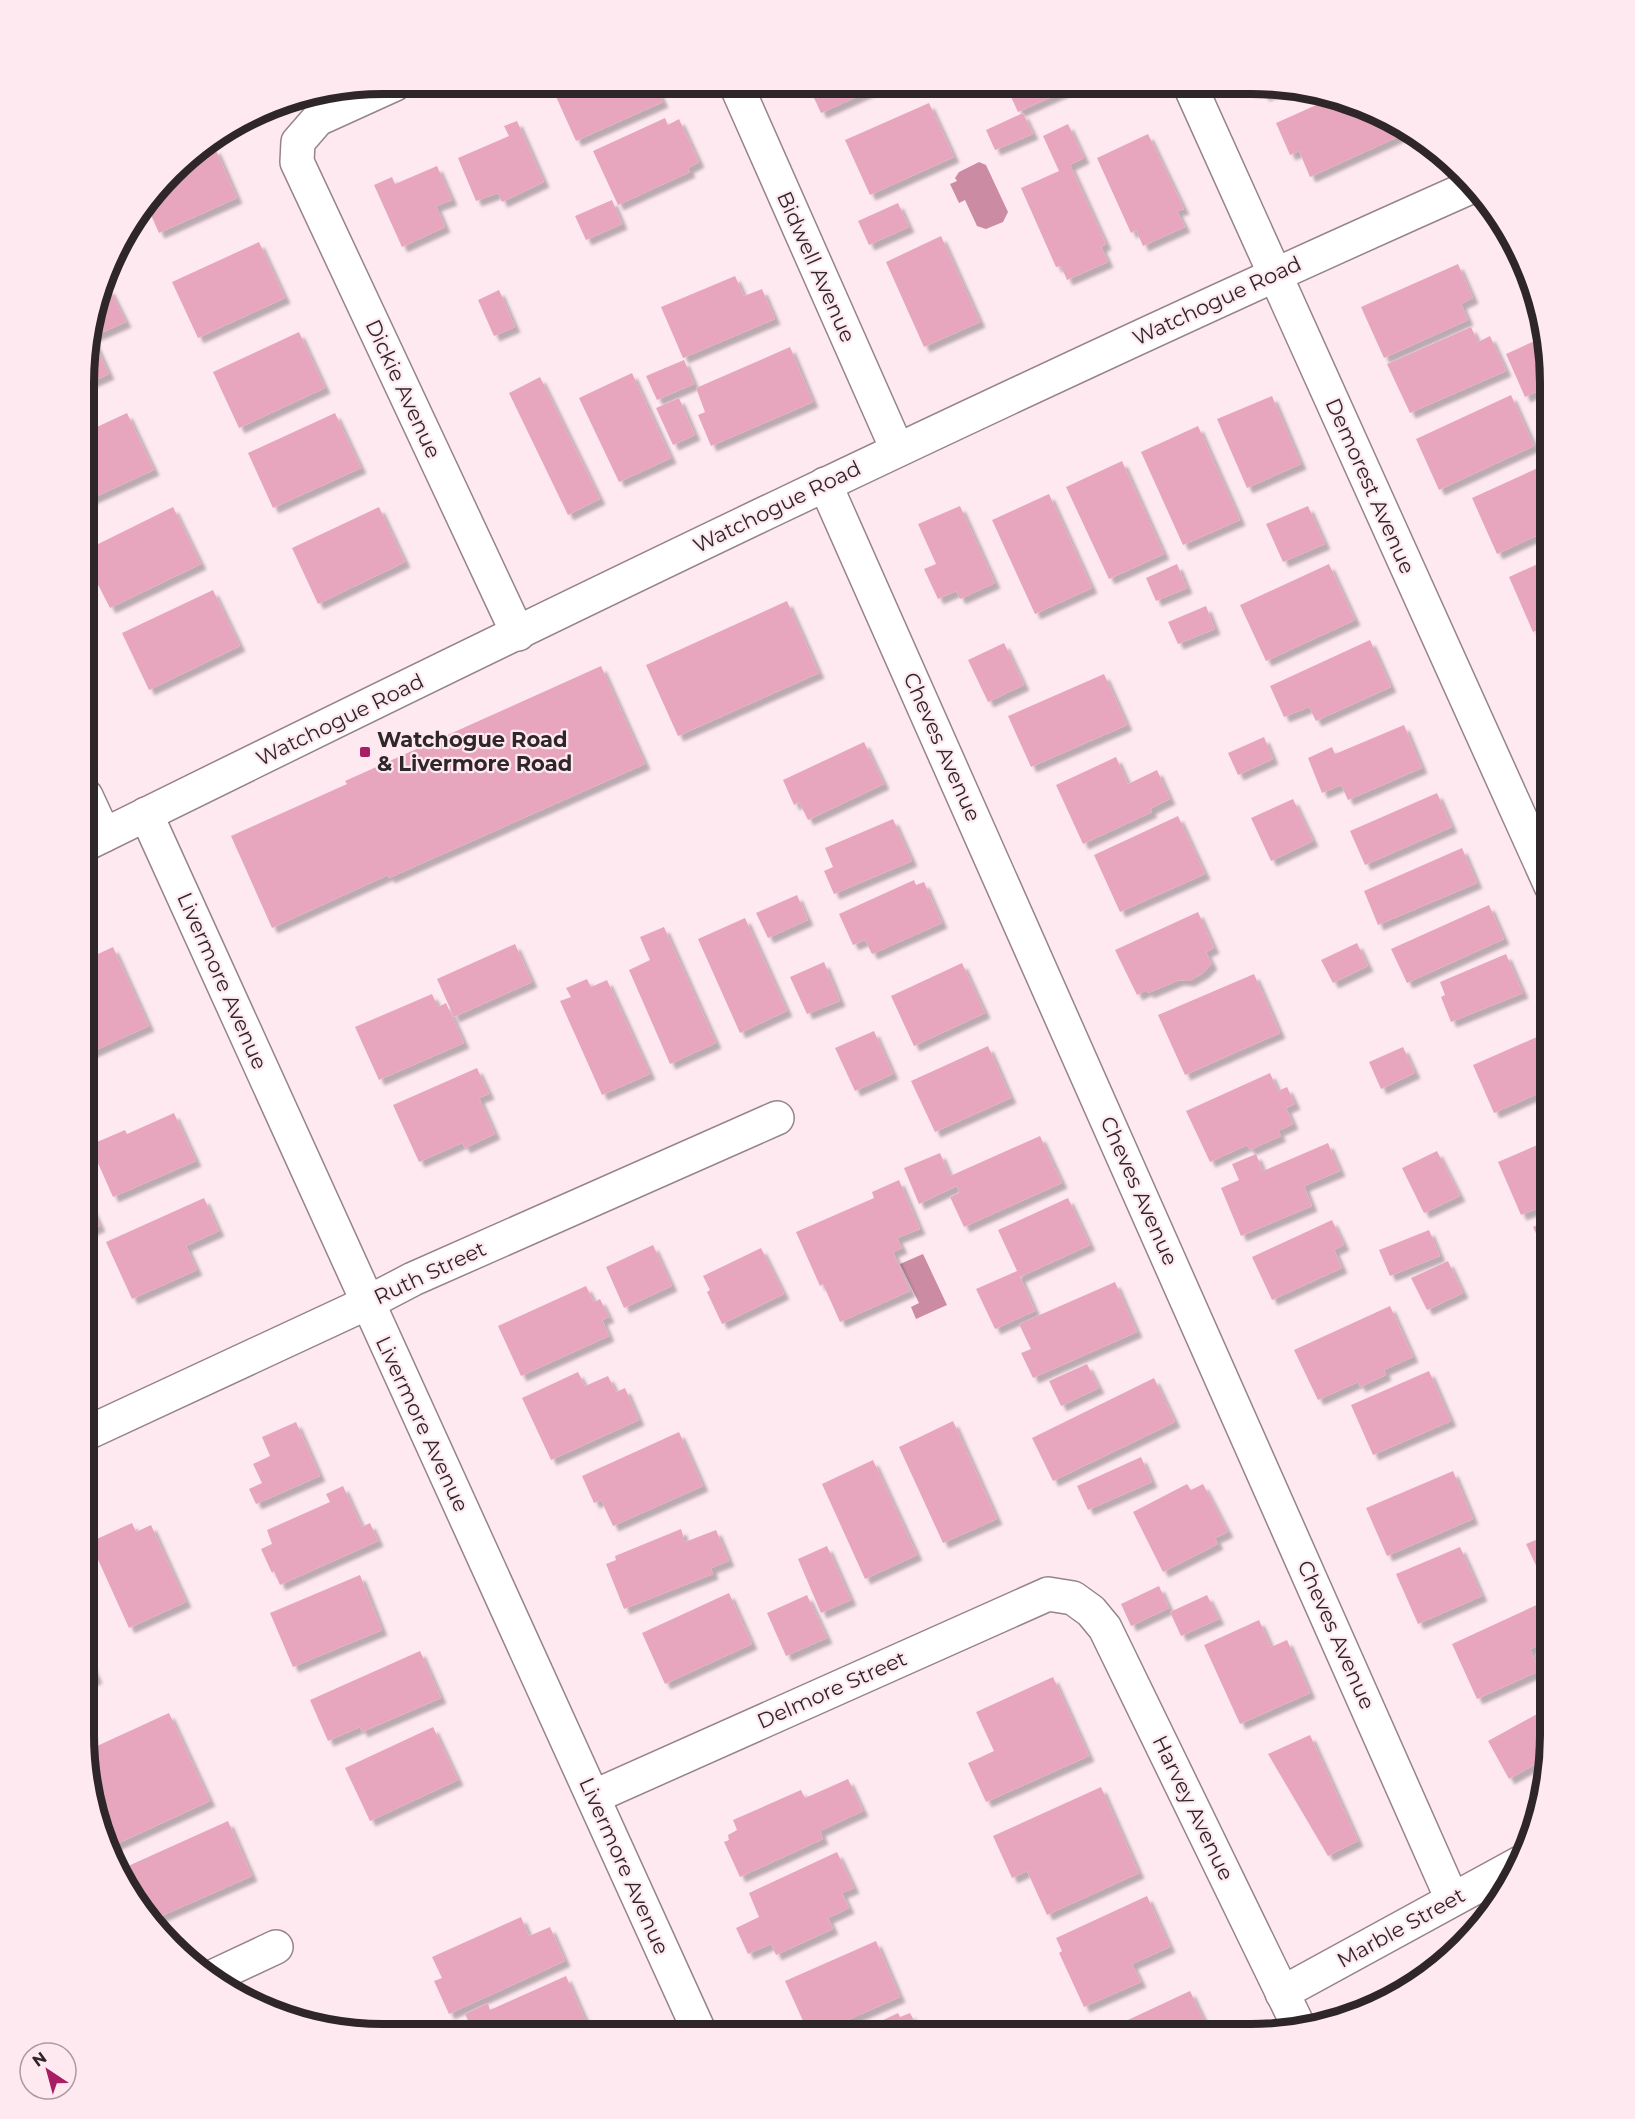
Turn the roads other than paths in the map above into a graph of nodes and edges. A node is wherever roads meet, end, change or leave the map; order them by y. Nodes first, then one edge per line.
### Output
1 (740, 94) edge
2 (1194, 94) edge
3 (372, 95) edge
4 (1465, 189) edge
5 (1274, 274) junction
6 (897, 449) junction
7 (825, 484) junction
8 (518, 634) junction
9 (146, 814) junction
10 (95, 840) edge
11 (1540, 862) edge
12 (777, 1118) dead end
13 (367, 1303) junction
14 (94, 1430) edge
15 (1073, 1598) joint
16 (593, 1797) junction
17 (1507, 1870) edge
18 (1452, 1899) junction
19 (276, 1947) dead end
20 (220, 1973) edge
21 (1282, 1993) junction
22 (1295, 2021) edge
23 (696, 2024) edge

1 - 6 street, Bidwell Avenue
2 - 5 street, Demorest Avenue
3 - 8 street, Dickie Avenue
4 - 5 street, Watchogue Road
5 - 6 street, Watchogue Road
5 - 11 street, Demorest Avenue
6 - 7 street, Watchogue Road
7 - 8 street, Watchogue Road
7 - 18 street, Cheves Avenue
8 - 9 street, Watchogue Road
9 - 10 street, Watchogue Road
9 - 13 street, Livermore Avenue
12 - 13 street, Ruth Street
13 - 14 street, Ruth Street
13 - 16 street, Livermore Avenue
15 - 16 street, Delmore Street
15 - 21 street, Harvey Avenue
16 - 23 street, Livermore Avenue
17 - 18 street, Marble Street
18 - 21 street, Marble Street
19 - 20 street
21 - 22 street, Harvey Avenue

